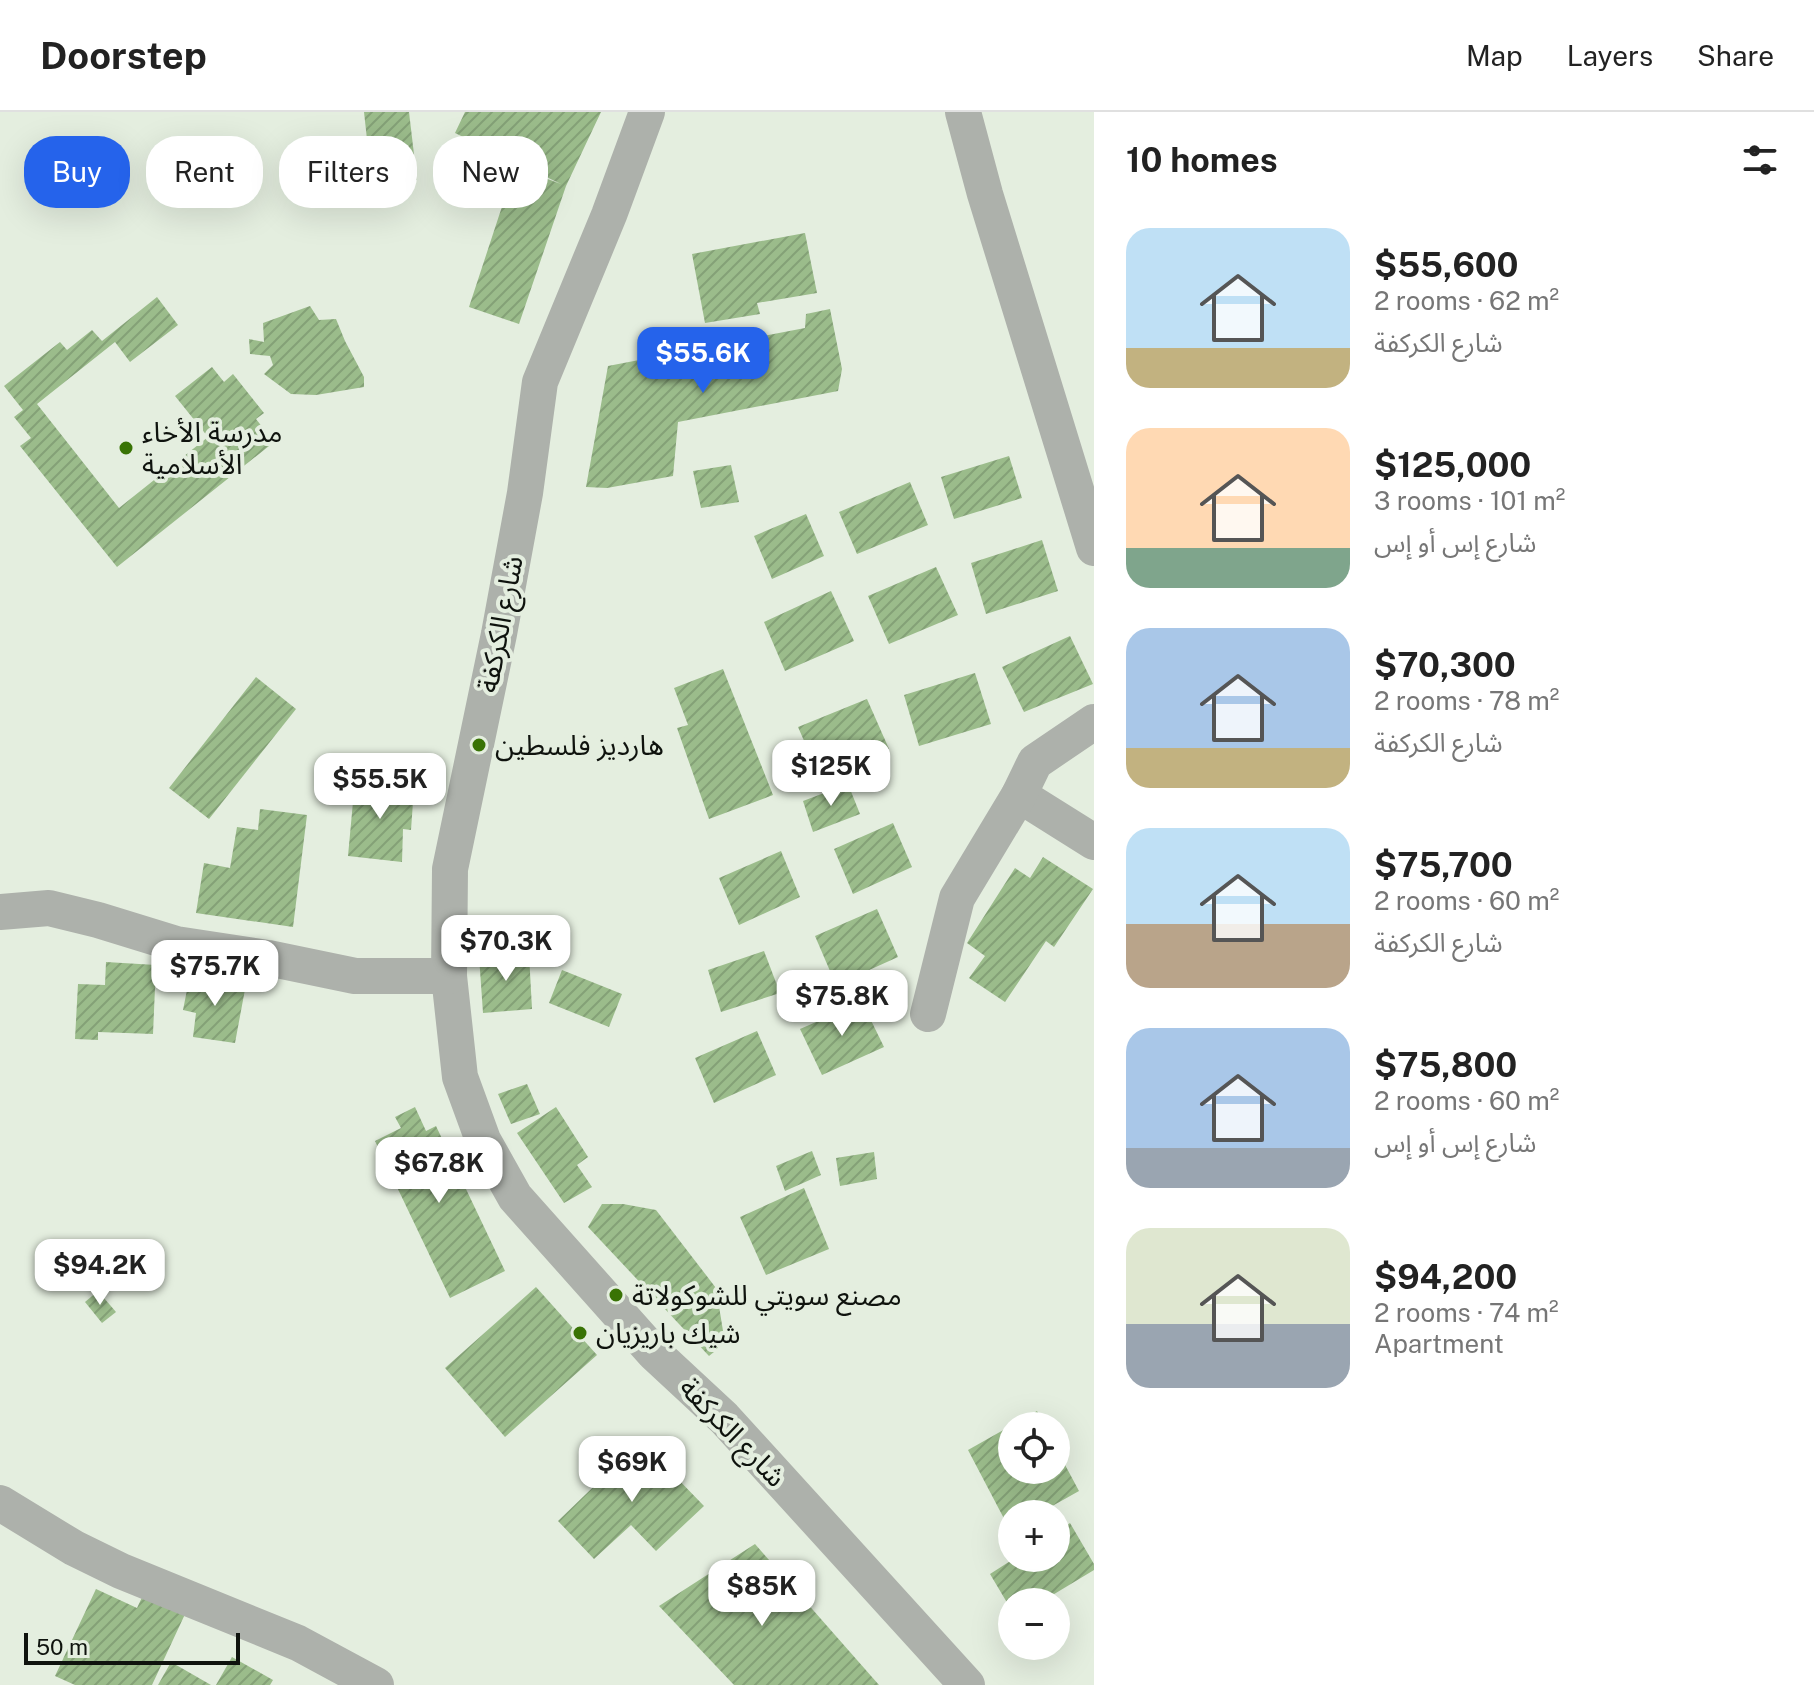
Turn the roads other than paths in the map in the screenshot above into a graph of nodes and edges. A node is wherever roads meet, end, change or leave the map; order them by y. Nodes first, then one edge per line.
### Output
1 (647, 112) edge
2 (963, 112) edge
3 (1094, 548) edge
4 (1094, 722) edge
5 (1019, 795) junction
6 (1094, 842) edge
7 (0, 912) edge
8 (449, 976) junction
9 (928, 1014) dead end
10 (0, 1503) edge
11 (376, 1685) edge
12 (967, 1685) edge

1 - 8 street, شارع الكركفة
2 - 3 street
4 - 5 street
5 - 6 street
5 - 9 street
7 - 8 street
8 - 12 street, شارع الكركفة
10 - 11 street

